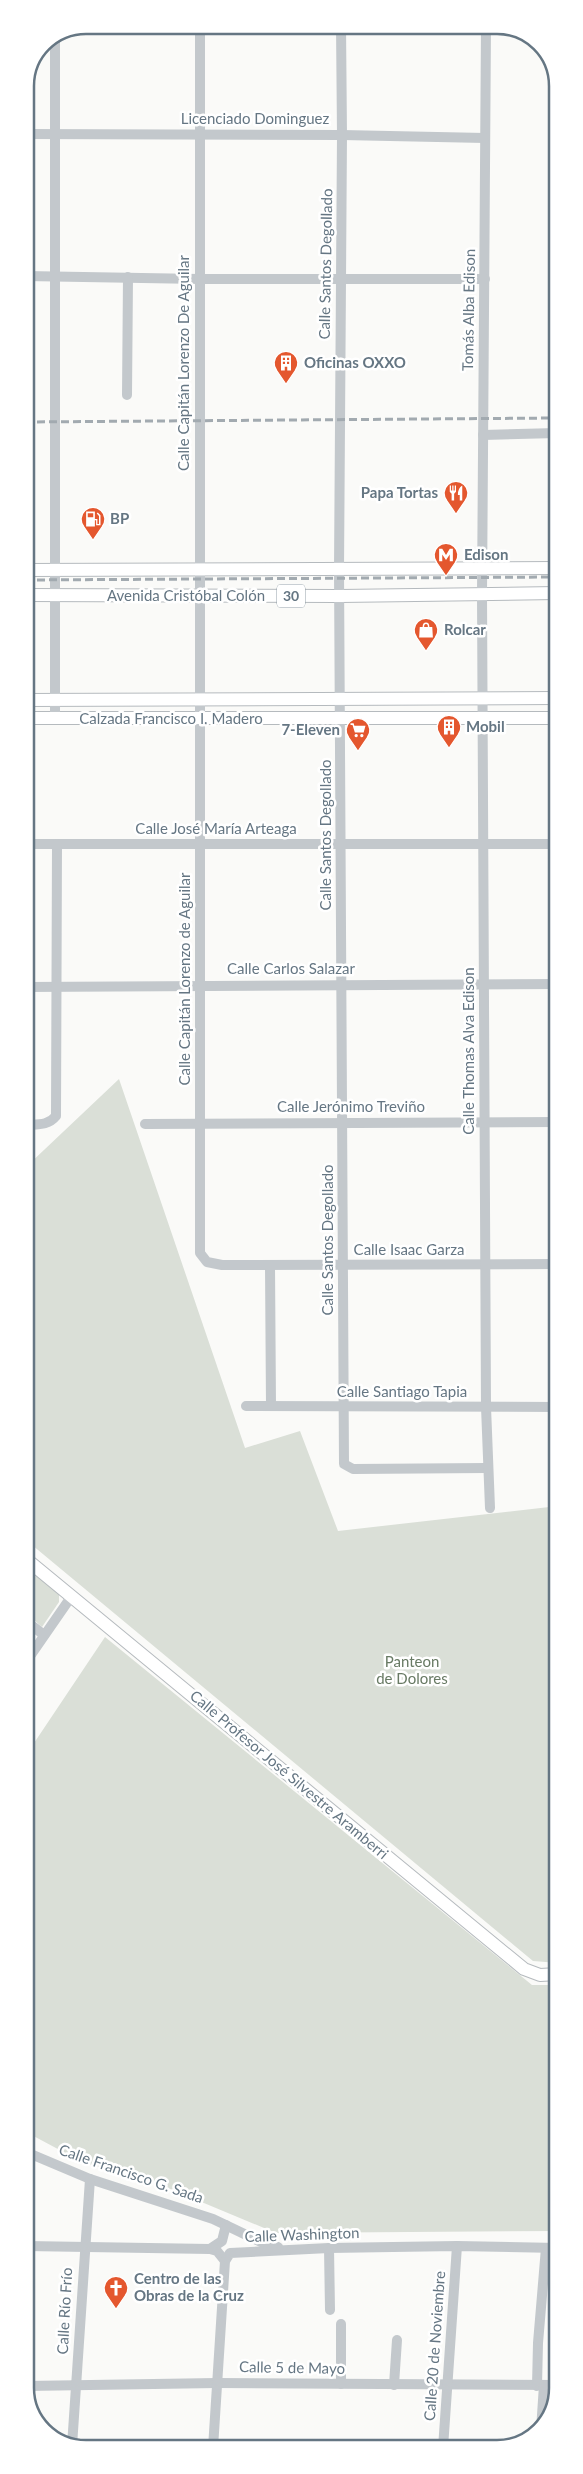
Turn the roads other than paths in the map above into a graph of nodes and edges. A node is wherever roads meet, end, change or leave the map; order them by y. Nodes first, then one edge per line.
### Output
1 (200, 34) edge
2 (341, 34) edge
3 (486, 34) edge
4 (55, 44) edge
5 (34, 134) edge
6 (55, 134) junction
7 (200, 134) junction
8 (342, 135) junction
9 (485, 138) junction
10 (34, 276) edge
11 (55, 276) junction
12 (128, 277) junction
13 (200, 279) junction
14 (340, 279) junction
15 (485, 279) junction
16 (127, 395) dead end
17 (549, 433) edge
18 (483, 435) junction
19 (549, 568) edge
20 (483, 569) junction
21 (34, 570) edge
22 (54, 570) junction
23 (199, 570) junction
24 (339, 570) junction
25 (549, 593) edge
26 (34, 595) edge
27 (55, 595) junction
28 (482, 595) junction
29 (199, 596) junction
30 (340, 596) junction
31 (549, 698) edge
32 (340, 699) junction
33 (482, 699) junction
34 (34, 700) edge
35 (54, 700) junction
36 (200, 700) junction
37 (34, 718) edge
38 (54, 718) junction
39 (483, 718) junction
40 (549, 718) edge
41 (200, 719) junction
42 (340, 719) junction
43 (341, 843) junction
44 (483, 843) junction
45 (34, 844) edge
46 (57, 844) junction
47 (200, 844) junction
48 (549, 844) edge
49 (342, 984) junction
50 (549, 984) edge
51 (200, 985) junction
52 (484, 985) junction
53 (57, 986) junction
54 (34, 987) edge
55 (484, 1121) junction
56 (199, 1122) junction
57 (549, 1122) edge
58 (342, 1123) junction
59 (34, 1124) edge
60 (145, 1124) dead end
61 (202, 1258) joint
62 (485, 1264) junction
63 (549, 1264) edge
64 (343, 1265) junction
65 (270, 1266) junction
66 (246, 1406) dead end
67 (271, 1406) junction
68 (344, 1407) junction
69 (486, 1407) junction
70 (549, 1407) edge
71 (487, 1468) junction
72 (490, 1508) dead end
73 (34, 1566) edge
74 (71, 1597) junction
75 (34, 1628) edge
76 (44, 1635) junction
77 (34, 1644) edge
78 (549, 1974) edge
79 (34, 2155) edge
80 (90, 2178) junction
81 (226, 2224) junction
82 (34, 2246) edge
83 (457, 2246) junction
84 (84, 2248) junction
85 (329, 2248) junction
86 (546, 2248) joint
87 (210, 2249) junction
88 (286, 2249) junction
89 (225, 2261) junction
90 (330, 2310) dead end
91 (340, 2324) dead end
92 (397, 2340) dead end
93 (217, 2383) junction
94 (341, 2384) junction
95 (394, 2385) junction
96 (446, 2385) junction
97 (34, 2386) edge
98 (77, 2386) junction
99 (541, 2386) junction
100 (549, 2386) edge
101 (540, 2417) edge
102 (73, 2438) edge
103 (213, 2440) edge
104 (443, 2440) edge

1 - 7 street, Calle Capitán Lorenzo De Aguilar
2 - 8 street, Calle Santos Degollado
3 - 9 street, Tomás Alba Edison
4 - 6 street
5 - 6 street, Licenciado Dominguez
6 - 7 street, Licenciado Dominguez
6 - 11 street
7 - 8 street, Licenciado Dominguez
7 - 13 street, Calle Capitán Lorenzo De Aguilar
8 - 9 street, Licenciado Dominguez
8 - 14 street, Calle Santos Degollado
9 - 15 street, Tomás Alba Edison
10 - 11 street
11 - 12 street
11 - 22 street
12 - 13 street
12 - 16 street
13 - 14 street
13 - 23 street, Calle Capitán Lorenzo De Aguilar
14 - 15 street
14 - 24 street, Calle Santos Degollado
15 - 18 street, Tomás Alba Edison
17 - 18 street
18 - 20 street, Tomás Alba Edison
19 - 20 main road, Avenida Cristóbal Colón / 30
20 - 24 main road, Avenida Cristóbal Colón / 30
20 - 28 street, Tomás Alba Edison
21 - 22 main road, Avenida Cristóbal Colón / 30
22 - 23 main road, Avenida Cristóbal Colón / 30
22 - 27 street
23 - 24 main road, Avenida Cristóbal Colón / 30
23 - 29 street, Calle Capitán Lorenzo De Aguilar
24 - 30 street, Calle Santos Degollado
25 - 28 main road, Avenida Cristóbal Colón / 30
26 - 27 main road, Avenida Cristóbal Colón / 30
27 - 29 main road, Avenida Cristóbal Colón / 30
27 - 35 street
28 - 30 main road, Avenida Cristóbal Colón / 30
28 - 33 street, Calle Thomas Alva Edison
29 - 30 main road, Avenida Cristóbal Colón / 30
29 - 36 street, Calle Capitán Lorenzo De Aguilar
30 - 32 street, Calle Santos Degollado
31 - 33 main road, Calzada Francisco I. Madero
32 - 33 main road, Calzada Francisco I. Madero
32 - 36 main road, Calzada Francisco I. Madero
32 - 42 street, Calle Santos Degollado
33 - 39 street, Calle Thomas Alva Edison
34 - 35 main road, Calzada Francisco I. Madero
35 - 36 main road, Calzada Francisco I. Madero
35 - 38 street
36 - 41 street, Calle Capitán Lorenzo de Aguilar
37 - 38 main road, Calzada Francisco I. Madero
38 - 41 main road, Calzada Francisco I. Madero
39 - 40 main road, Calzada Francisco I. Madero
39 - 42 main road, Calzada Francisco I. Madero
39 - 44 street, Calle Thomas Alva Edison
41 - 42 main road, Calzada Francisco I. Madero
41 - 47 street, Calle Capitán Lorenzo de Aguilar
42 - 43 street, Calle Santos Degollado
43 - 44 street, Calle José María Arteaga
43 - 47 street, Calle José María Arteaga
43 - 49 street, Calle Santos Degollado
44 - 48 street, Calle José María Arteaga
44 - 52 street, Calle Thomas Alva Edison
45 - 46 street, Calle José María Arteaga
46 - 47 street, Calle José María Arteaga
46 - 53 street
47 - 51 street, Calle Capitán Lorenzo de Aguilar
49 - 51 street, Calle Carlos Salazar
49 - 52 street, Calle Carlos Salazar
49 - 58 street, Calle Santos Degollado
50 - 52 street, Calle Carlos Salazar
51 - 53 street, Calle Carlos Salazar
51 - 56 street, Calle Capitán Lorenzo de Aguilar
52 - 55 street, Calle Thomas Alva Edison
53 - 54 street, Calle Carlos Salazar
53 - 59 street
55 - 57 street, Calle Jerónimo Treviño
55 - 58 street, Calle Jerónimo Treviño
55 - 62 street, Calle Thomas Alva Edison
56 - 58 street, Calle Jerónimo Treviño
56 - 60 street, Calle Jerónimo Treviño
56 - 61 street, Calle Capitán Lorenzo de Aguilar
58 - 64 street, Calle Santos Degollado
61 - 65 street, Calle Isaac Garza
62 - 63 street, Calle Isaac Garza
62 - 64 street, Calle Isaac Garza
62 - 69 street, Calle Thomas Alva Edison
64 - 65 street, Calle Isaac Garza
64 - 68 street, Calle Santos Degollado
65 - 67 street
66 - 67 street, Calle Santiago Tapia
67 - 68 street, Calle Santiago Tapia
68 - 69 street, Calle Santiago Tapia
68 - 71 street, Calle Santos Degollado
69 - 70 street, Calle Santiago Tapia
69 - 71 street, Calle Thomas Alva Edison
71 - 72 street, Calle Thomas Alva Edison
73 - 74 main road, Calle Profesor José Silvestre Aramberri
74 - 76 street
74 - 78 main road, Calle Profesor José Silvestre Aramberri
75 - 76 street
76 - 77 street
79 - 80 street, Calle Francisco G. Sada
80 - 81 street, Calle Francisco G. Sada
80 - 84 street, Calle Río Frío
81 - 87 street
81 - 88 street, Calle Francisco G. Sada
82 - 84 street
83 - 85 street, Calle Washington
83 - 86 street, Calle Washington
83 - 96 street, Calle 20 de Noviembre
84 - 87 street
84 - 98 street, Calle Río Frío
85 - 88 street, Calle Washington
85 - 90 street
86 - 99 street
87 - 89 street
88 - 89 street, Calle Washington
89 - 93 street
91 - 94 street
92 - 95 street
93 - 94 street, Calle 5 de Mayo
93 - 98 street, Calle 5 de Mayo
93 - 103 street
94 - 95 street, Calle 5 de Mayo
95 - 96 street, Calle 5 de Mayo
96 - 99 street, Calle 5 de Mayo
96 - 104 street, Calle 20 de Noviembre
97 - 98 street, Calle 5 de Mayo
98 - 102 street, Calle Río Frío
99 - 100 street, Calle 5 de Mayo
99 - 101 street

